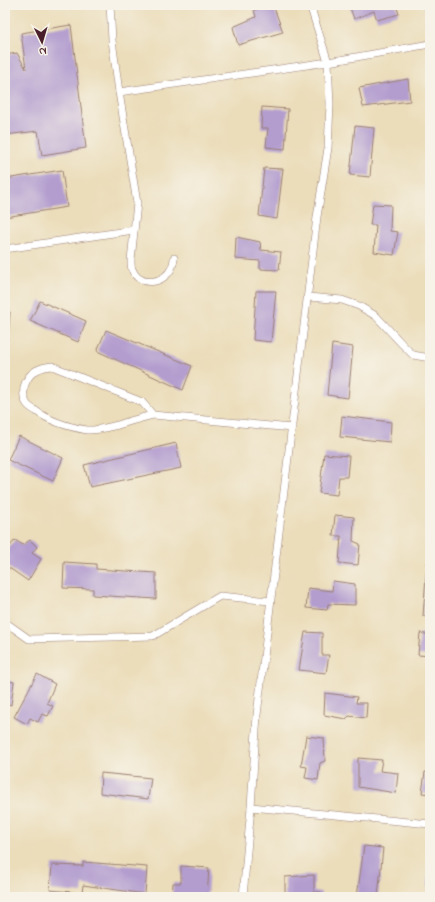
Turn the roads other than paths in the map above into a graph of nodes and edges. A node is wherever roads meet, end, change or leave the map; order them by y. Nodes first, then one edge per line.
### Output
1 (110, 5) edge
2 (310, 5) edge
3 (430, 44) edge
4 (328, 62) junction
5 (119, 92) junction
6 (134, 230) junction
7 (5, 249) edge
8 (174, 258) dead end
9 (308, 297) junction
10 (430, 358) edge
11 (153, 415) junction
12 (292, 428) junction
13 (270, 601) junction
14 (5, 622) edge
15 (251, 807) junction
16 (430, 824) edge
17 (243, 897) edge

1 - 5 lane
2 - 4 lane
3 - 4 lane
4 - 5 lane
4 - 9 lane
5 - 6 lane
6 - 7 lane
6 - 8 lane
9 - 10 lane
9 - 12 lane
11 - 11 lane
11 - 12 lane
12 - 13 lane
13 - 14 lane
13 - 15 lane
15 - 16 lane
15 - 17 lane

